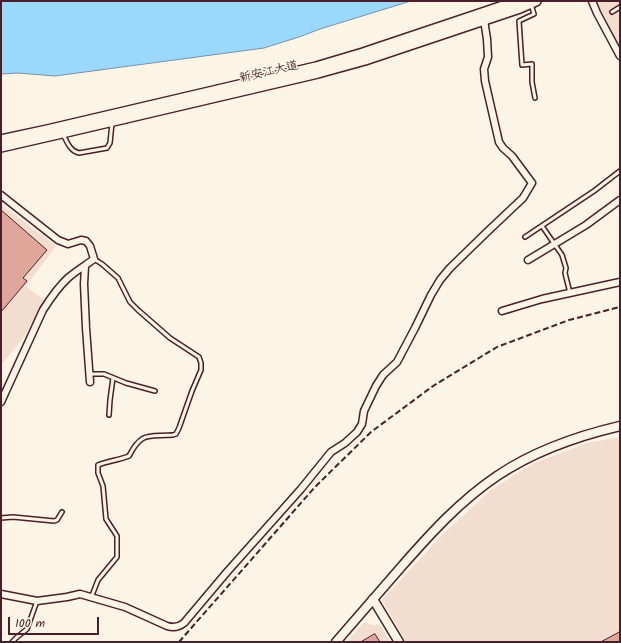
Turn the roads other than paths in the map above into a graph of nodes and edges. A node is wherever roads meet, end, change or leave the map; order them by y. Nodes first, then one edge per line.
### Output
1 (518, 1) edge
2 (592, 1) edge
3 (533, 2) edge
4 (620, 7) edge
5 (612, 12) dead end
6 (484, 20) junction
7 (620, 56) edge
8 (535, 98) dead end
9 (113, 122) junction
10 (62, 133) junction
11 (1, 140) edge
12 (1, 147) edge
13 (620, 171) edge
14 (1, 194) edge
15 (620, 200) edge
16 (542, 226) junction
17 (525, 237) dead end
18 (555, 244) junction
19 (94, 259) junction
20 (528, 260) dead end
21 (85, 266) junction
22 (620, 282) edge
23 (570, 293) junction
24 (502, 311) dead end
25 (89, 374) junction
26 (113, 378) junction
27 (90, 382) dead end
28 (155, 391) dead end
29 (3, 393) edge
30 (1, 402) edge
31 (109, 415) dead end
32 (620, 426) edge
33 (62, 512) dead end
34 (1, 518) edge
35 (1, 594) edge
36 (91, 598) junction
37 (373, 599) junction
38 (37, 601) junction
39 (12, 642) edge
40 (336, 642) edge
41 (399, 642) edge

1 - 11 main road, 新安江大道
2 - 7 street
3 - 6 main road, 新安江大道
3 - 8 lane
4 - 5 lane
6 - 9 main road, 新安江大道
6 - 36 street
9 - 10 main road, 新安江大道
9 - 10 lane
10 - 12 main road, 新安江大道
13 - 16 lane
14 - 19 street
15 - 18 street
16 - 17 lane
16 - 18 lane
18 - 20 street
18 - 23 lane
19 - 21 street
19 - 36 lane
21 - 25 street
21 - 29 street
22 - 23 street
23 - 24 street
25 - 26 lane
25 - 27 street
26 - 28 lane
26 - 31 lane
29 - 30 street
32 - 37 street
33 - 34 lane
35 - 38 street
36 - 38 street
37 - 40 street
37 - 41 street
38 - 39 lane

